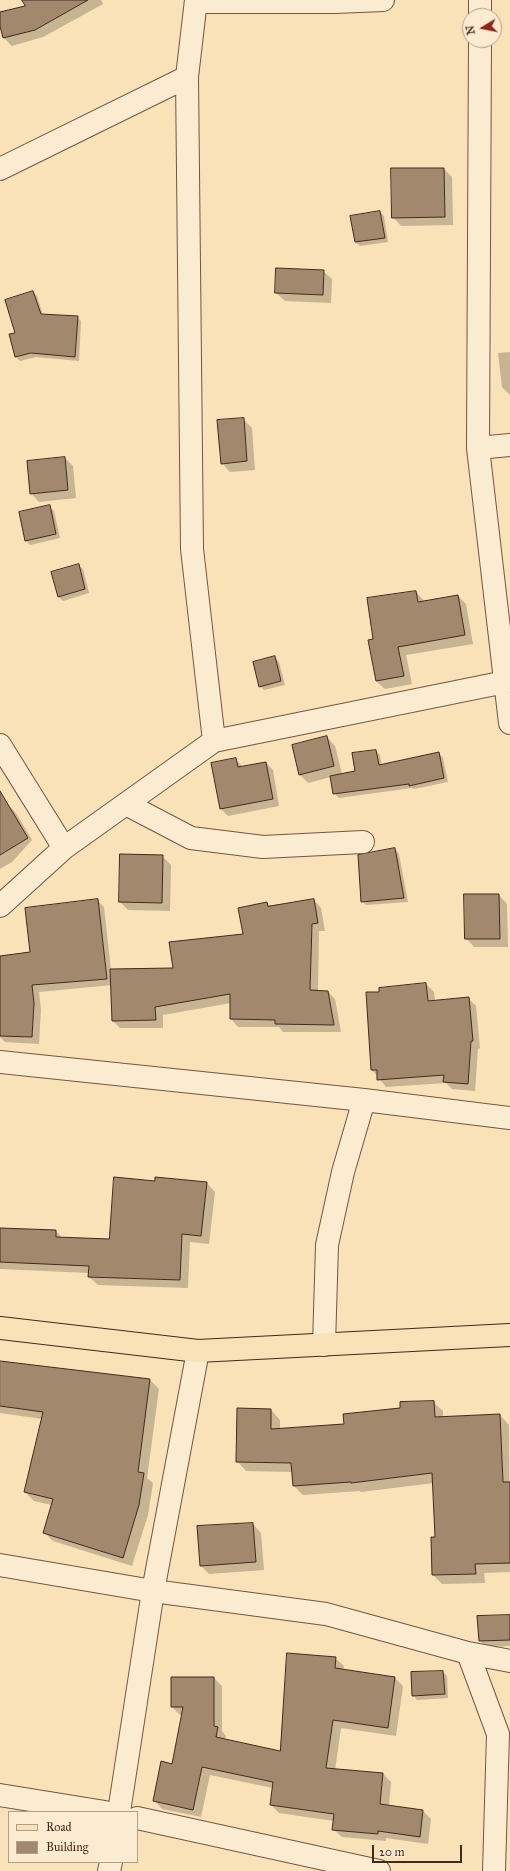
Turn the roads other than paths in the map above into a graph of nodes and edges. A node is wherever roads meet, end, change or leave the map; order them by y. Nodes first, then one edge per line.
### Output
1 (383, 0) edge
2 (196, 1) edge
3 (480, 48) edge
4 (187, 77) junction
5 (0, 169) edge
6 (510, 445) edge
7 (478, 448) junction
8 (508, 681) edge
9 (510, 723) edge
10 (214, 741) junction
11 (0, 745) edge
12 (126, 804) junction
13 (363, 842) dead end
14 (64, 848) junction
15 (0, 906) edge
16 (0, 1062) edge
17 (364, 1100) junction
18 (510, 1118) edge
19 (0, 1328) edge
20 (510, 1335) edge
21 (324, 1345) junction
22 (198, 1351) junction
23 (0, 1565) edge
24 (153, 1591) junction
25 (468, 1653) junction
26 (510, 1661) edge
27 (0, 1795) edge
28 (99, 1811) edge
29 (119, 1811) edge
30 (138, 1818) edge
31 (379, 1871) edge
32 (494, 1871) edge

1 - 2 street
2 - 4 street
3 - 7 street
4 - 5 street
4 - 10 street
6 - 7 street
7 - 8 street
8 - 9 street
8 - 10 street
10 - 12 street
11 - 14 street
12 - 13 street
12 - 14 street
14 - 15 street
16 - 17 street
17 - 18 street
17 - 21 street
19 - 22 main road
20 - 21 main road
21 - 22 main road
22 - 24 street
23 - 24 street
24 - 25 street
24 - 29 street
25 - 26 street
25 - 32 street
27 - 28 street
30 - 31 street

